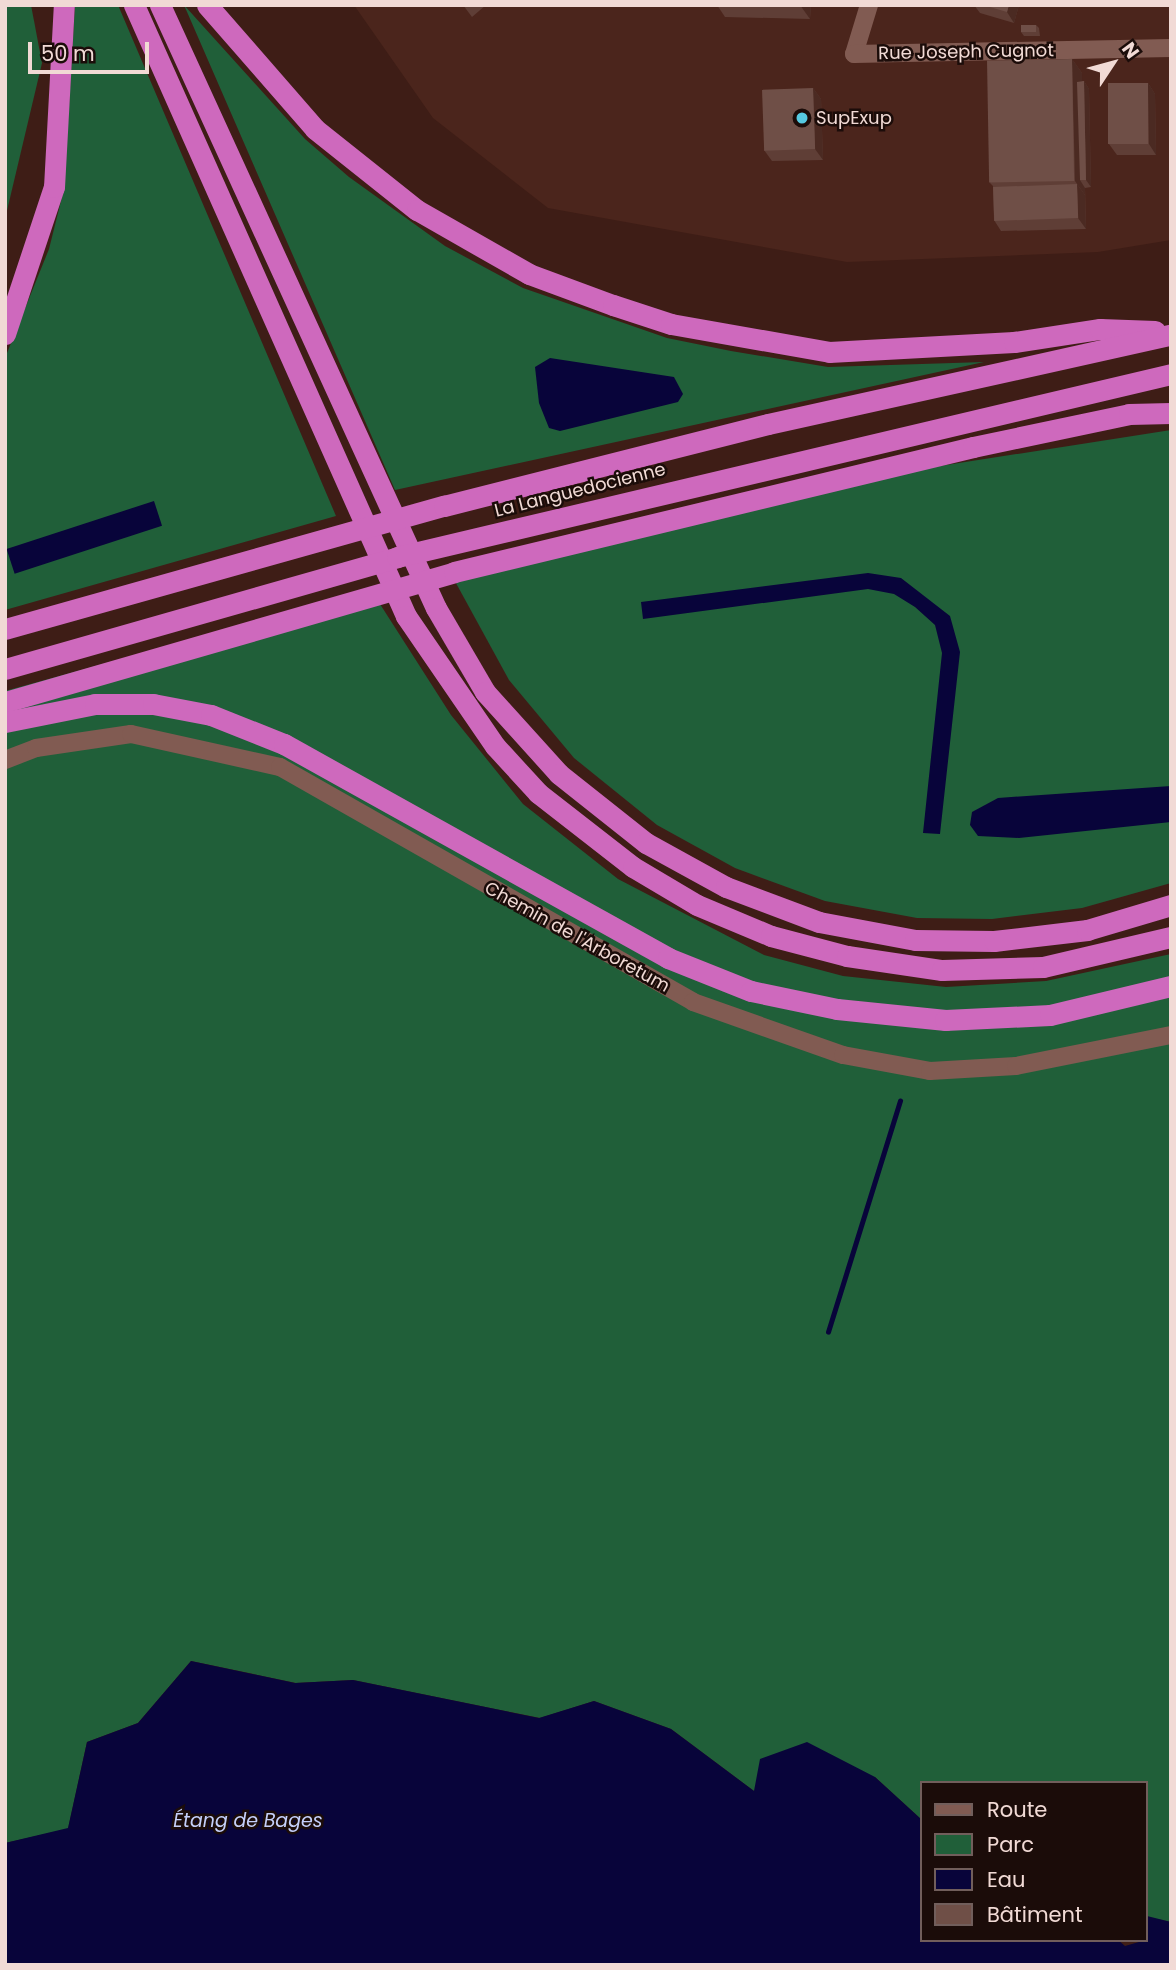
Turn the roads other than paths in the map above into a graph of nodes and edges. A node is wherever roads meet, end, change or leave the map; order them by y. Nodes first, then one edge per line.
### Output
1 (64, 5) edge
2 (134, 5) edge
3 (160, 5) edge
4 (207, 5) edge
5 (869, 5) edge
6 (1171, 48) edge
7 (1171, 333) edge
8 (5, 334) edge
9 (1171, 374) edge
10 (1171, 413) edge
11 (5, 629) edge
12 (5, 669) edge
13 (5, 702) edge
14 (5, 722) edge
15 (5, 760) edge
16 (1171, 905) edge
17 (1171, 937) edge
18 (1171, 986) edge
19 (1171, 1035) edge

1 - 8 highway
2 - 17 highway
3 - 16 highway
4 - 7 highway
5 - 6 street, Rue Joseph Cugnot
7 - 11 highway, La Languedocienne
9 - 12 highway, La Languedocienne
10 - 13 highway
14 - 18 highway
15 - 19 street, Chemin de l'Arboretum

